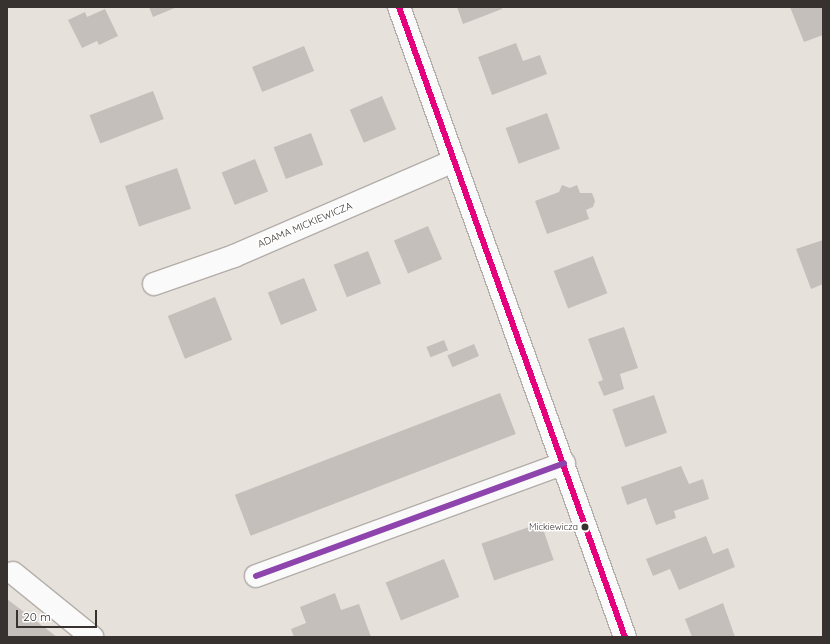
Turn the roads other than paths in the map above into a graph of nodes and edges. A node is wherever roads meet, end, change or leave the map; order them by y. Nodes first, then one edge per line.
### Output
1 (399, 7) edge
2 (454, 161) junction
3 (154, 284) dead end
4 (564, 463) junction
5 (13, 573) dead end
6 (256, 576) dead end
7 (92, 637) edge
8 (625, 637) edge

1 - 2 street
2 - 3 street, ADAMA MICKIEWICZA
2 - 4 street
4 - 6 street
4 - 8 street
5 - 7 street

